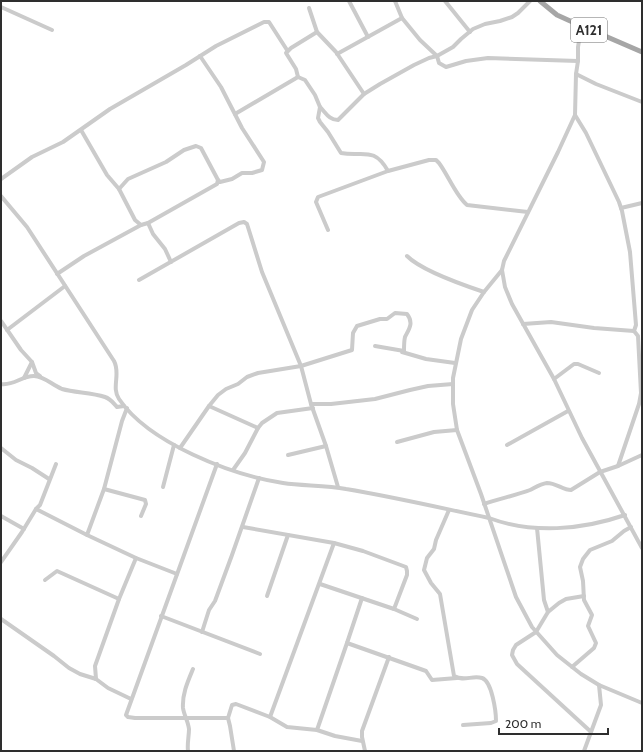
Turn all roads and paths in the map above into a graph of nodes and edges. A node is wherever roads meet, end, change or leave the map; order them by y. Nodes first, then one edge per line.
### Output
1 (349, 1) edge
2 (395, 1) edge
3 (445, 1) edge
4 (530, 1) edge
5 (540, 1) edge
6 (1, 7) edge
7 (309, 8) dead end
8 (402, 18) junction
9 (585, 28) junction
10 (52, 30) dead end
11 (317, 32) junction
12 (470, 32) junction
13 (368, 37) junction
14 (287, 50) junction
15 (642, 52) edge
16 (337, 54) junction
17 (200, 56) junction
18 (437, 56) junction
19 (578, 61) junction
20 (576, 74) junction
21 (298, 77) junction
22 (364, 94) junction
23 (642, 102) edge
24 (320, 107) junction
25 (235, 114) junction
26 (575, 114) junction
27 (81, 130) junction
28 (388, 171) junction
29 (1, 179) edge
30 (218, 180) junction
31 (119, 189) junction
32 (1, 198) edge
33 (642, 203) edge
34 (621, 208) junction
35 (528, 212) junction
36 (148, 223) junction
37 (141, 225) junction
38 (328, 230) dead end
39 (407, 256) dead end
40 (171, 262) junction
41 (502, 270) junction
42 (57, 274) junction
43 (139, 280) dead end
44 (65, 286) junction
45 (484, 292) junction
46 (1, 321) edge
47 (523, 324) junction
48 (7, 330) junction
49 (634, 331) junction
50 (640, 336) edge
51 (375, 346) dead end
52 (404, 351) junction
53 (32, 362) junction
54 (455, 364) junction
55 (301, 366) junction
56 (599, 373) dead end
57 (24, 378) junction
58 (42, 378) junction
59 (554, 379) junction
60 (1, 384) edge
61 (453, 384) junction
62 (208, 406) junction
63 (312, 406) junction
64 (126, 407) junction
65 (568, 410) junction
66 (258, 428) junction
67 (456, 430) junction
68 (397, 442) dead end
69 (174, 445) junction
70 (507, 445) dead end
71 (326, 446) junction
72 (1, 448) edge
73 (180, 448) junction
74 (288, 455) dead end
75 (642, 455) edge
76 (56, 464) dead end
77 (217, 464) junction
78 (618, 466) junction
79 (233, 470) junction
80 (600, 472) junction
81 (259, 478) junction
82 (49, 480) junction
83 (163, 487) dead end
84 (338, 487) junction
85 (104, 489) junction
86 (484, 504) junction
87 (36, 509) junction
88 (449, 510) junction
89 (625, 515) junction
90 (1, 516) edge
91 (141, 516) dead end
92 (489, 518) junction
93 (243, 527) junction
94 (631, 527) junction
95 (537, 528) junction
96 (24, 529) junction
97 (87, 535) junction
98 (288, 535) junction
99 (334, 543) junction
100 (642, 548) edge
101 (136, 558) junction
102 (1, 562) edge
103 (177, 574) junction
104 (45, 580) dead end
105 (320, 584) junction
106 (267, 596) dead end
107 (584, 596) junction
108 (362, 598) junction
109 (119, 599) junction
110 (394, 609) junction
111 (548, 612) junction
112 (161, 616) junction
113 (417, 618) dead end
114 (1, 619) edge
115 (202, 632) junction
116 (536, 632) junction
117 (347, 643) junction
118 (260, 654) dead end
119 (388, 657) junction
120 (572, 667) junction
121 (193, 669) dead end
122 (456, 678) junction
123 (96, 679) junction
124 (599, 685) junction
125 (131, 699) junction
126 (642, 703) edge
127 (270, 717) junction
128 (187, 718) junction
129 (228, 718) junction
130 (463, 726) dead end
131 (317, 730) junction
132 (590, 731) junction
133 (362, 741) junction
134 (188, 751) edge
135 (234, 751) edge
136 (364, 751) edge
137 (584, 751) edge

1 - 13 street
2 - 8 street
3 - 12 street
4 - 12 street
5 - 9 main road, A121
6 - 10 street
7 - 11 street
8 - 13 street
8 - 18 street
9 - 15 main road, A121
9 - 19 street
11 - 14 street
11 - 16 street
12 - 18 street
13 - 16 street
14 - 17 street
14 - 21 street
16 - 22 street
17 - 25 street
17 - 27 street
18 - 19 street
18 - 22 street
19 - 20 street
20 - 23 street
20 - 26 street
21 - 24 street
21 - 25 street
22 - 24 street
24 - 28 street
25 - 30 street
26 - 34 street
26 - 35 street
27 - 29 street
27 - 31 street
28 - 35 street
28 - 38 street
30 - 31 street
30 - 36 street
31 - 37 street
32 - 42 street
33 - 34 street
34 - 49 street
35 - 41 street
36 - 37 street
36 - 40 street
37 - 42 street
39 - 45 street
40 - 43 street
40 - 55 street
41 - 45 street
41 - 47 street
42 - 44 street
44 - 48 street
44 - 64 street
45 - 54 street
46 - 48 street
47 - 49 street
47 - 59 street
48 - 53 street
49 - 50 street
50 - 78 street
51 - 52 street
52 - 54 street
52 - 55 street
53 - 57 street
53 - 58 street
54 - 61 street
55 - 62 street
55 - 63 street
56 - 59 street
57 - 58 street
57 - 60 street
58 - 64 street
59 - 65 street
61 - 63 street
61 - 67 street
62 - 66 street
62 - 73 street
63 - 66 street
63 - 71 street
64 - 69 street
64 - 85 street
65 - 70 street
65 - 80 street
66 - 79 street
67 - 68 street
67 - 86 street
69 - 73 street
69 - 83 street
71 - 74 street
71 - 84 street
72 - 82 street
73 - 77 street
75 - 78 street
76 - 82 street
77 - 79 street
77 - 103 street
78 - 80 street
79 - 81 street
80 - 86 street
80 - 89 street
81 - 84 street
81 - 93 street
82 - 87 street
84 - 88 street
85 - 91 street
85 - 97 street
86 - 92 street
87 - 96 street
87 - 97 street
88 - 92 street
88 - 122 street
89 - 94 street
89 - 95 street
90 - 96 street
92 - 95 street
92 - 116 street
93 - 98 street
93 - 115 street
94 - 100 street
94 - 107 street
95 - 111 street
96 - 102 street
97 - 101 street
98 - 99 street
98 - 106 street
99 - 105 street
99 - 110 street
101 - 103 street
101 - 109 street
103 - 112 street
104 - 109 street
105 - 108 street
105 - 127 street
107 - 111 street
107 - 120 street
108 - 110 street
108 - 117 street
109 - 123 street
110 - 113 street
111 - 116 street
112 - 115 street
112 - 125 street
114 - 123 street
115 - 118 street
116 - 120 street
116 - 132 street
117 - 119 street
117 - 131 street
119 - 122 street
119 - 133 street
120 - 124 street
121 - 128 street
122 - 130 street
123 - 125 street
124 - 126 street
124 - 132 street
125 - 128 street
127 - 129 street
127 - 131 street
128 - 129 street
128 - 134 street
129 - 135 street
131 - 133 street
132 - 137 street
133 - 136 street

